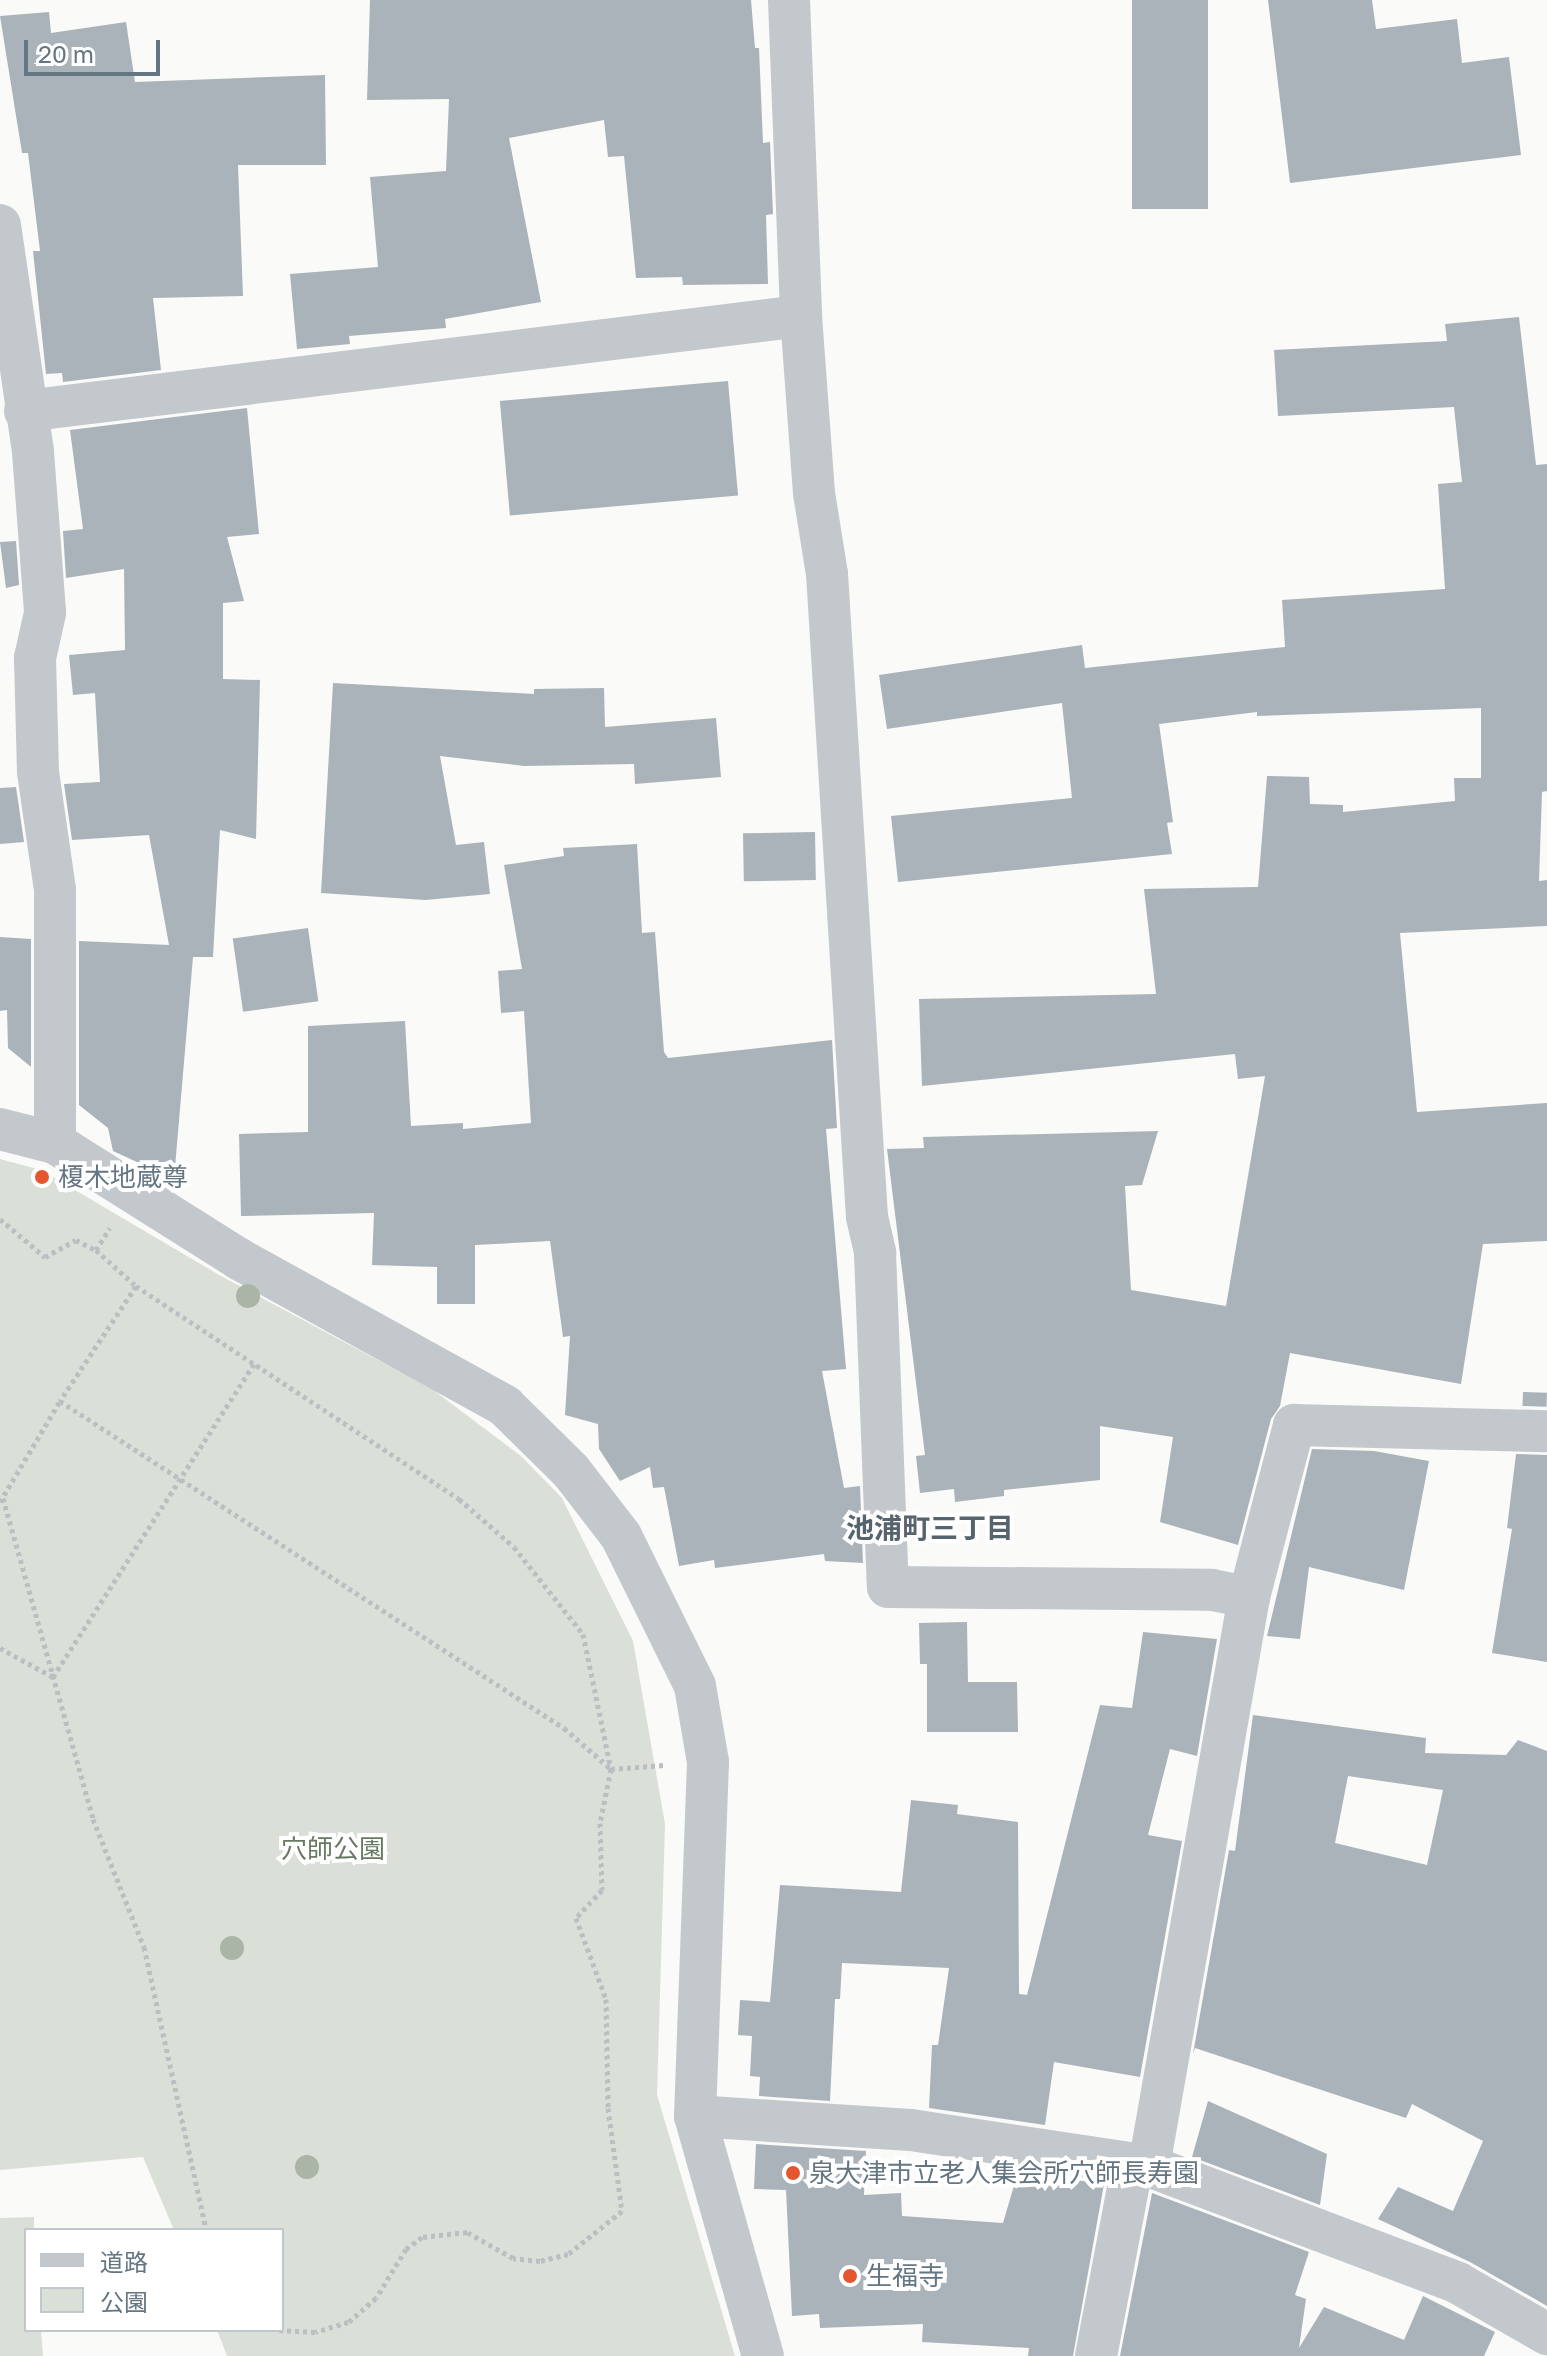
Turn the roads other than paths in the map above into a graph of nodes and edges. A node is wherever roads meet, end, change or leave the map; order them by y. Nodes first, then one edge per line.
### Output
1 (789, 0) edge
2 (0, 225) edge
3 (801, 316) junction
4 (25, 411) junction
5 (16, 456) edge
6 (0, 1129) edge
7 (55, 1143) junction
8 (1547, 1431) edge
9 (1249, 1597) junction
10 (695, 2116) junction
11 (1140, 2167) junction
12 (1547, 2334) edge
13 (763, 2356) edge
14 (1096, 2356) edge

1 - 3 street
2 - 4 street
3 - 4 street
3 - 9 street
4 - 5 street
5 - 7 street
6 - 7 street
7 - 10 street
8 - 9 street
9 - 11 street
10 - 11 street
10 - 13 street
11 - 12 street
11 - 14 street

